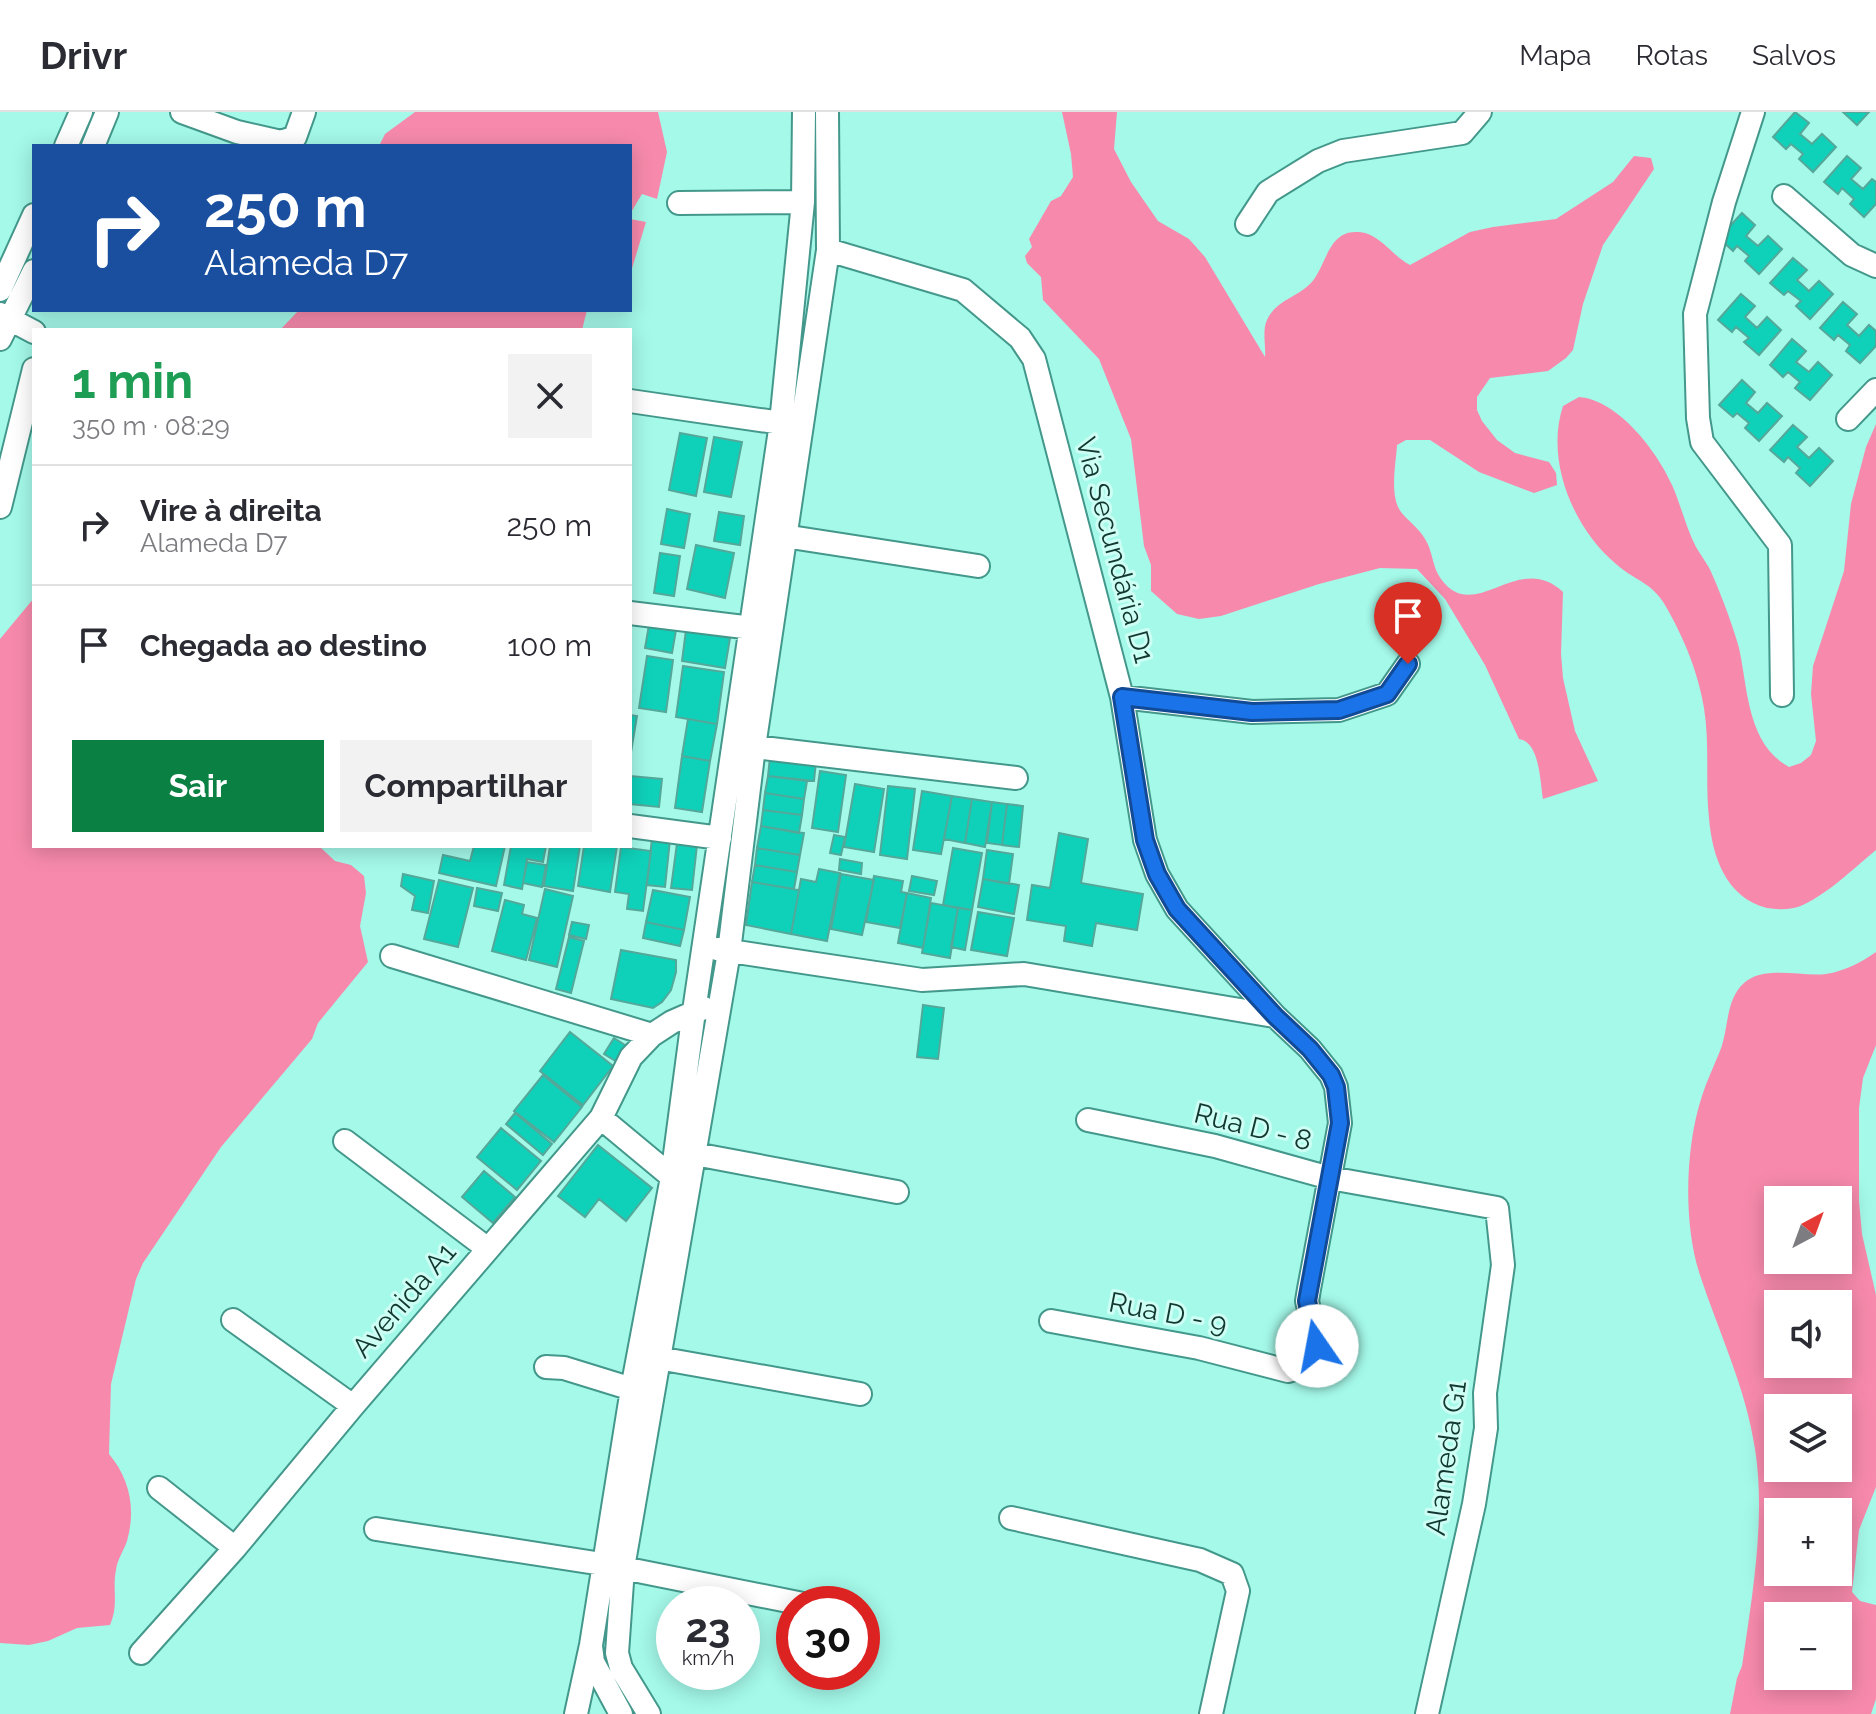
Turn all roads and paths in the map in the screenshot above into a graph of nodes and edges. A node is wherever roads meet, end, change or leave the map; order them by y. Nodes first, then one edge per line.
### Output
1 (81, 112) edge
2 (107, 112) edge
3 (182, 112) edge
4 (304, 112) edge
5 (804, 112) edge
6 (827, 112) edge
7 (1480, 112) edge
8 (1753, 112) edge
9 (67, 144) edge
10 (94, 144) edge
11 (1784, 196) dead end
12 (803, 202) junction
13 (679, 203) dead end
14 (32, 219) edge
15 (1247, 224) dead end
16 (828, 250) junction
17 (1876, 266) edge
18 (32, 274) edge
19 (0, 290) edge
20 (6, 316) edge
21 (32, 331) edge
22 (0, 339) edge
23 (32, 377) edge
24 (1876, 390) edge
25 (632, 401) edge
26 (1848, 419) dead end
27 (781, 423) junction
28 (0, 507) edge
29 (784, 536) junction
30 (978, 566) dead end
31 (632, 613) edge
32 (752, 628) junction
33 (1408, 664) dead end
34 (1782, 695) dead end
35 (1122, 697) junction
36 (754, 747) junction
37 (1016, 778) dead end
38 (632, 826) edge
39 (712, 837) junction
40 (704, 947) junction
41 (729, 952) junction
42 (392, 956) dead end
43 (719, 1003) junction
44 (694, 1011) junction
45 (1275, 1016) junction
46 (652, 1035) junction
47 (601, 1118) junction
48 (1088, 1120) dead end
49 (345, 1141) dead end
50 (695, 1154) junction
51 (672, 1177) junction
52 (1330, 1178) junction
53 (897, 1192) dead end
54 (1497, 1208) joint
55 (488, 1249) junction
56 (233, 1320) dead end
57 (1051, 1321) dead end
58 (658, 1358) junction
59 (546, 1367) dead end
60 (1272, 1367) joint
61 (632, 1389) junction
62 (860, 1394) dead end
63 (353, 1406) junction
64 (159, 1488) dead end
65 (1011, 1518) dead end
66 (376, 1529) dead end
67 (235, 1548) junction
68 (612, 1566) junction
69 (776, 1599) edge
70 (591, 1645) junction
71 (141, 1653) dead end
72 (576, 1714) edge
73 (621, 1714) edge
74 (649, 1714) edge
75 (1211, 1714) edge
76 (1427, 1714) edge

1 - 9 street
2 - 10 street
3 - 4 street
5 - 12 street
6 - 16 street
7 - 15 street
8 - 34 street
11 - 17 street
12 - 13 street
12 - 27 street
14 - 19 street
16 - 29 street
16 - 35 street, Via Secundária D1
18 - 20 street
20 - 21 street
20 - 22 street
23 - 28 street
24 - 26 street
25 - 27 street
27 - 32 street
29 - 30 street
29 - 36 street
31 - 32 street
32 - 39 street
33 - 35 street
35 - 45 street, Via Secundária D1
36 - 37 street
36 - 41 street
38 - 39 street
39 - 40 street
40 - 41 street
40 - 44 street
41 - 43 street
41 - 45 street
42 - 46 street
43 - 44 street, Avenida A1
43 - 50 street
44 - 46 street, Avenida A1
44 - 51 street
45 - 52 street, Via Secundária D1
46 - 47 street, Avenida A1
47 - 51 street
47 - 55 street, Avenida A1
48 - 52 street, Rua D - 8
49 - 55 street
50 - 53 street
50 - 58 street
51 - 61 street
52 - 54 street, Rua D - 8
52 - 60 street, Via Secundária D1
54 - 76 street, Alameda G1
55 - 63 street, Avenida A1
56 - 63 street
57 - 60 street, Rua D - 9
58 - 62 street
58 - 68 street
59 - 61 street
61 - 68 street
63 - 67 street, Avenida A1
64 - 67 street
65 - 75 street
66 - 68 street
67 - 71 street, Avenida A1
68 - 69 street
68 - 70 street
68 - 74 street
70 - 72 street
70 - 73 street

